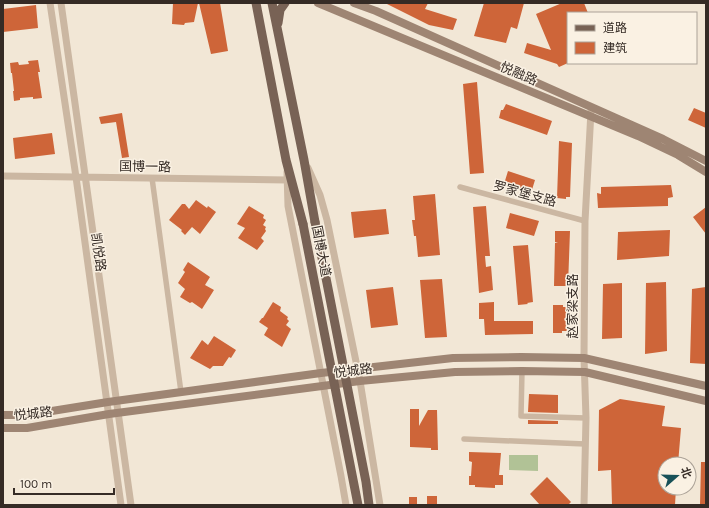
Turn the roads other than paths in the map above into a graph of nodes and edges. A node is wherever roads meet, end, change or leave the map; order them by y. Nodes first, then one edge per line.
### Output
1 (50, 3) edge
2 (61, 3) edge
3 (256, 3) edge
4 (272, 3) edge
5 (285, 3) edge
6 (318, 3) edge
7 (354, 3) edge
8 (277, 26) junction
9 (591, 106) junction
10 (590, 116) junction
11 (286, 160) junction
12 (304, 160) junction
13 (706, 162) edge
14 (706, 172) edge
15 (3, 176) edge
16 (76, 177) junction
17 (86, 177) junction
18 (152, 178) junction
19 (287, 180) junction
20 (460, 187) dead end
21 (585, 221) junction
22 (584, 358) junction
23 (357, 369) junction
24 (522, 371) junction
25 (585, 372) junction
26 (321, 373) junction
27 (360, 381) junction
28 (323, 386) junction
29 (706, 386) edge
30 (181, 392) junction
31 (116, 400) junction
32 (706, 401) edge
33 (108, 402) junction
34 (118, 413) junction
35 (109, 414) junction
36 (3, 415) edge
37 (586, 418) junction
38 (3, 428) edge
39 (464, 439) dead end
40 (585, 444) junction
41 (121, 505) edge
42 (131, 505) edge
43 (346, 505) edge
44 (358, 505) edge
45 (370, 505) edge
46 (380, 505) edge
47 (584, 505) edge

1 - 16 street, 凯悦路
2 - 17 street, 凯悦路
3 - 11 main road, 国博大道
4 - 8 main road, 国博大道
5 - 8 main road
6 - 10 main road, 悦融路
7 - 9 main road, 悦融路
8 - 12 main road, 国博大道
9 - 10 street, 赵家梁支路
9 - 13 main road, 悦融路
10 - 14 main road, 悦融路
10 - 21 street, 赵家梁支路
11 - 19 street
11 - 44 main road, 国博大道, bridge
12 - 23 street
12 - 45 main road, 国博大道, bridge
15 - 16 street, 国博一路
16 - 17 street, 国博一路
16 - 33 street, 凯悦路
17 - 18 street, 国博一路
17 - 31 street, 凯悦路
18 - 19 street, 国博一路
18 - 30 street
19 - 26 street
20 - 21 street, 罗家堡支路
21 - 22 street, 赵家梁支路
22 - 23 main road, 悦城路
22 - 25 street, 赵家梁支路
22 - 29 main road, 悦城路
23 - 26 main road, 悦城路
23 - 27 street
24 - 25 main road, 悦城路
24 - 27 main road, 悦城路
24 - 37 street
25 - 32 main road, 悦城路
25 - 37 street, 赵家梁支路
26 - 28 street
26 - 30 main road, 悦城路
27 - 28 main road, 悦城路
27 - 46 street
28 - 34 main road, 悦城路
28 - 43 street
30 - 31 main road, 悦城路
31 - 33 main road, 悦城路
31 - 34 street, 凯悦路
33 - 35 street, 凯悦路
33 - 36 main road, 悦城路
34 - 35 main road, 悦城路
34 - 42 street, 凯悦路
35 - 38 main road, 悦城路
35 - 41 street, 凯悦路
37 - 40 street, 赵家梁支路
39 - 40 street
40 - 47 street, 赵家梁支路

